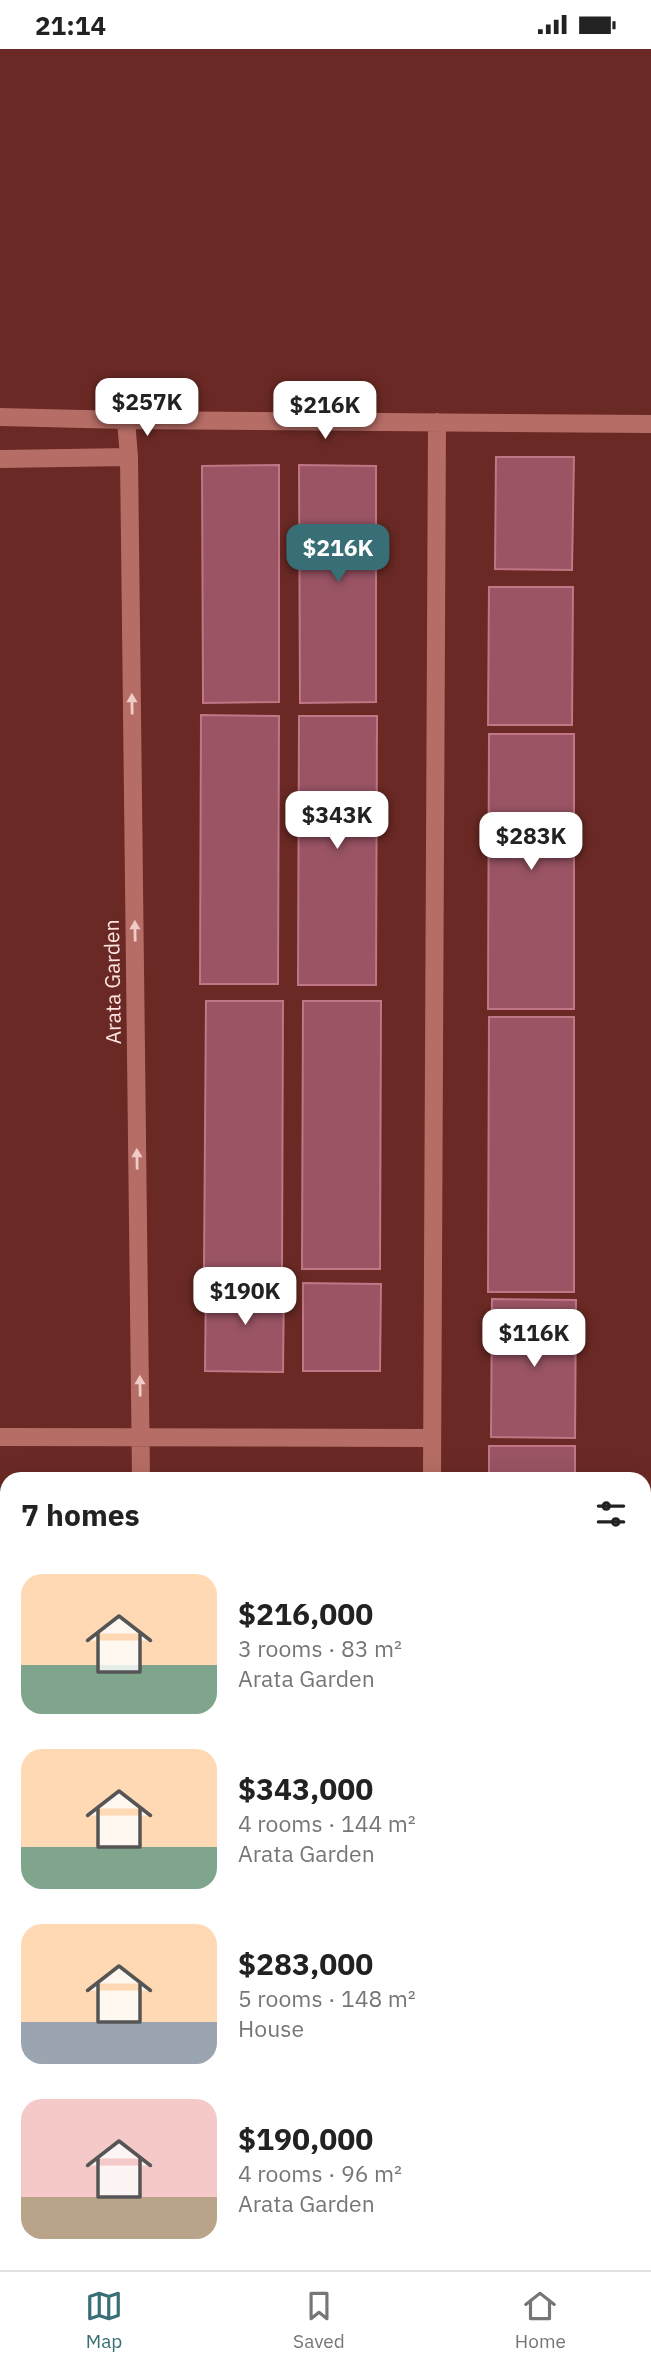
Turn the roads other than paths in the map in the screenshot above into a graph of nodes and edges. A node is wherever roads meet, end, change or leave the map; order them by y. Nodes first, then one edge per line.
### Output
1 (0, 417) edge
2 (127, 420) junction
3 (437, 422) junction
4 (651, 424) edge
5 (129, 457) junction
6 (0, 459) edge
7 (0, 1437) edge
8 (141, 1437) junction
9 (431, 1439) junction
10 (141, 1472) edge
11 (432, 1472) edge

1 - 2 street
2 - 3 street
2 - 5 street, Arata Garden
3 - 4 street
3 - 9 street
5 - 6 street
8 -> 5 street, Arata Garden
7 - 8 street
8 - 9 street
8 - 10 street, Arata Garden
9 - 11 street

